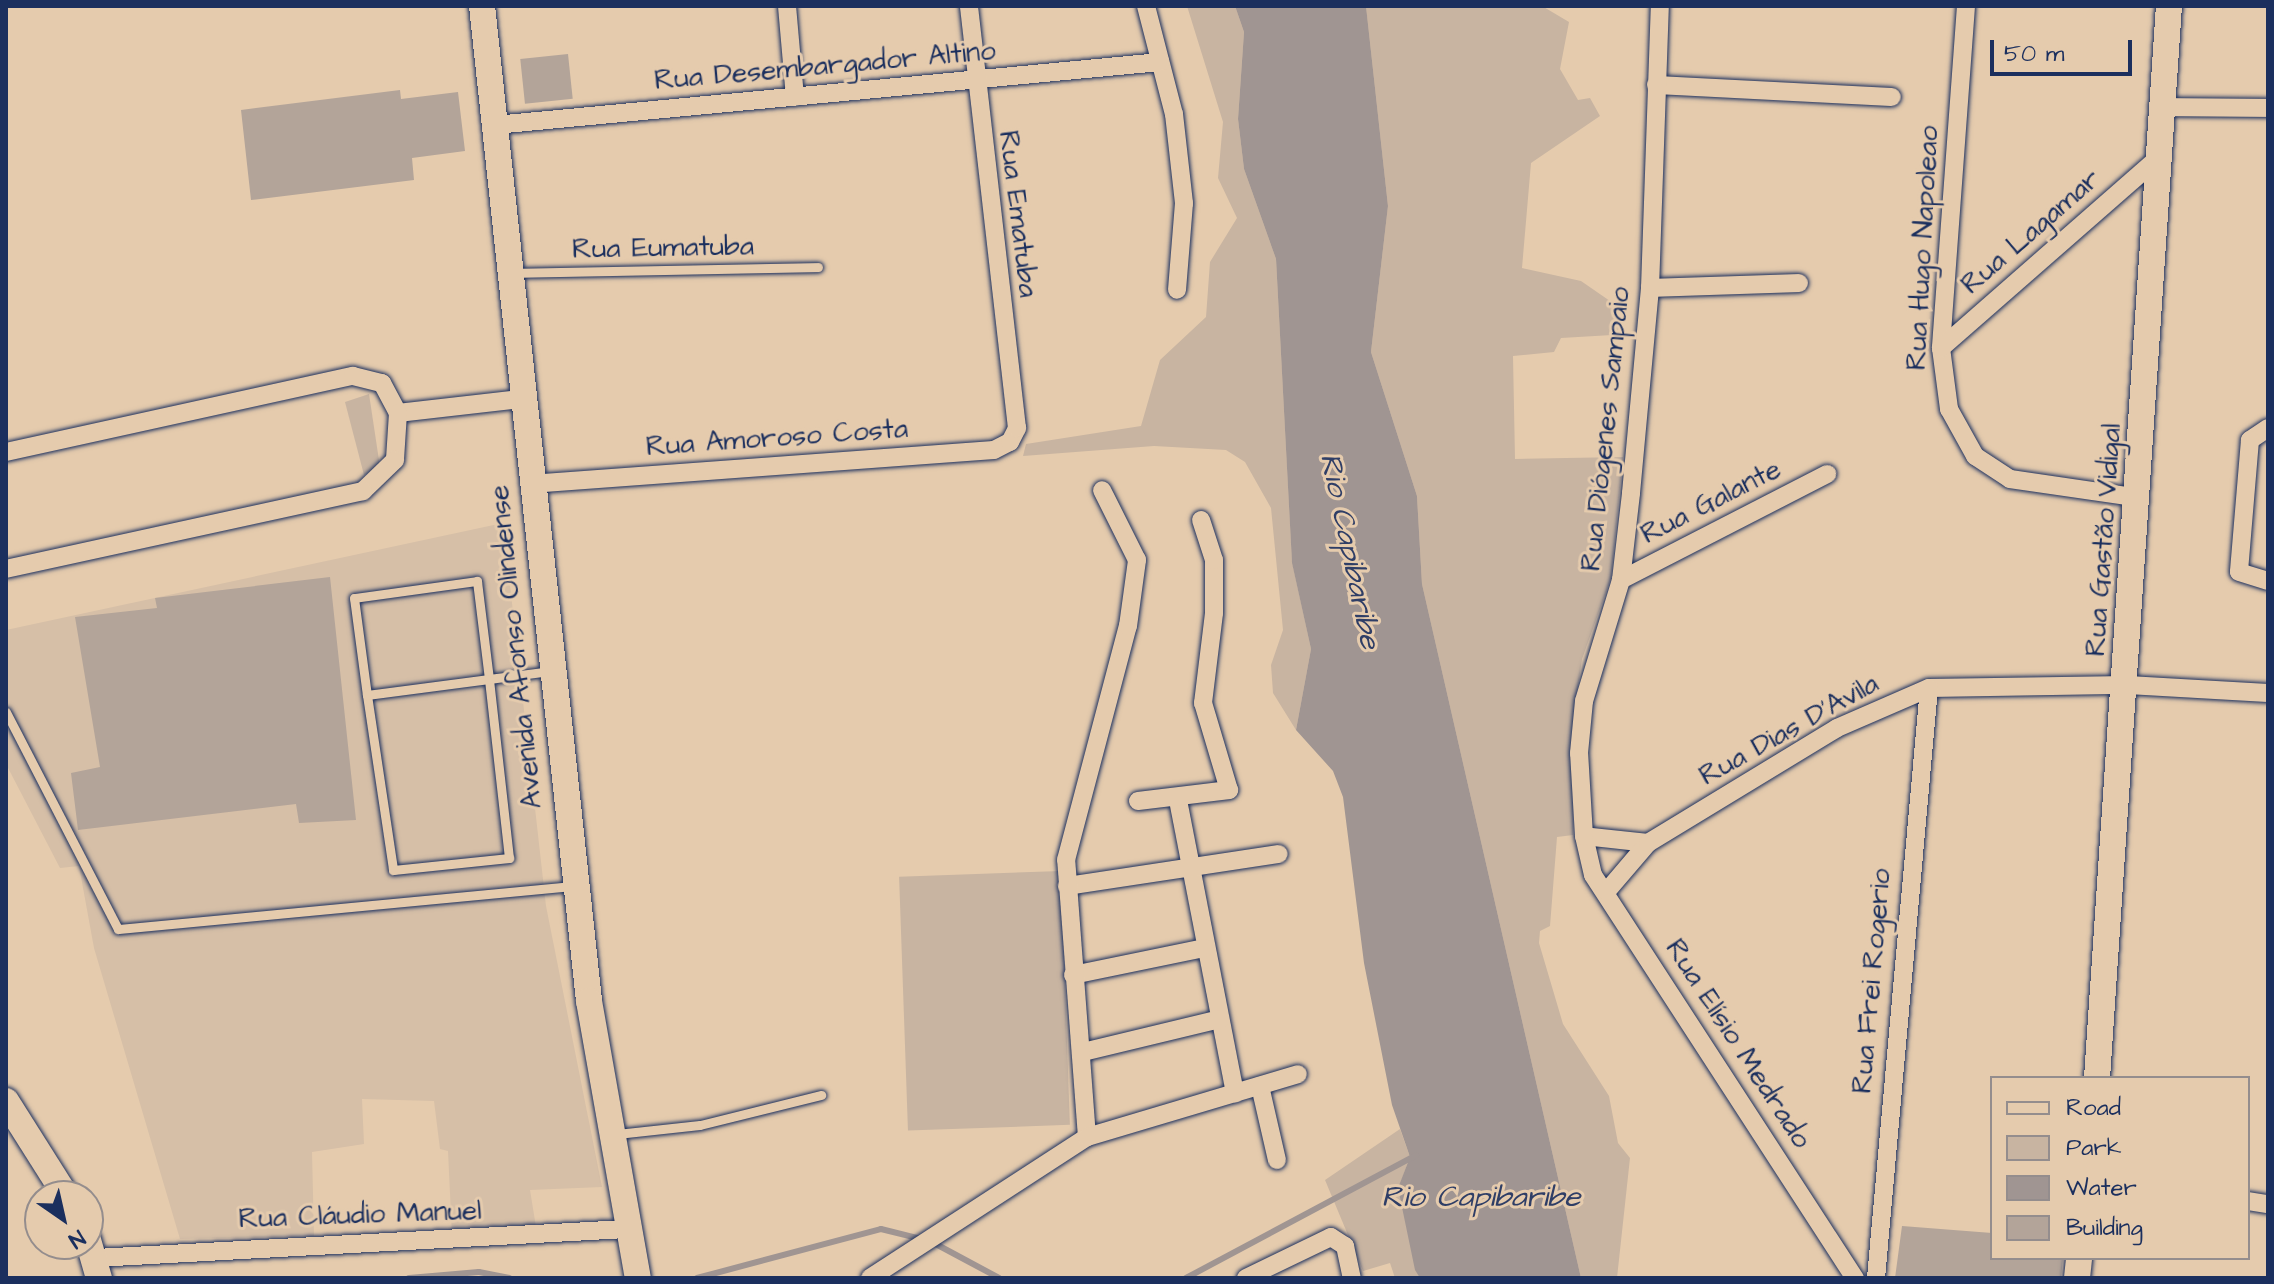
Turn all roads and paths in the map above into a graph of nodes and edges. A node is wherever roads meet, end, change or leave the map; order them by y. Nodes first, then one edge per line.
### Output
1 (482, 6) edge
2 (787, 6) edge
3 (969, 6) edge
4 (1146, 6) edge
5 (1660, 6) edge
6 (1966, 6) edge
7 (2169, 6) edge
8 (1160, 62) junction
9 (973, 79) junction
10 (1656, 85) junction
11 (795, 97) junction
12 (1892, 97) dead end
13 (2162, 107) junction
14 (2268, 108) edge
15 (495, 125) junction
16 (2158, 158) junction
17 (818, 267) dead end
18 (509, 273) junction
19 (1799, 283) dead end
20 (1650, 288) junction
21 (1177, 290) dead end
22 (1941, 348) junction
23 (520, 399) junction
24 (398, 413) junction
25 (1017, 428) joint
26 (2268, 428) edge
27 (6, 452) edge
28 (1827, 474) dead end
29 (530, 484) junction
30 (1102, 490) dead end
31 (2140, 498) junction
32 (1201, 520) dead end
33 (6, 569) edge
34 (1621, 580) junction
35 (2268, 581) edge
36 (551, 671) junction
37 (489, 679) junction
38 (2128, 685) junction
39 (1929, 688) junction
40 (2268, 693) edge
41 (367, 695) junction
42 (6, 712) edge
43 (1178, 800) junction
44 (1138, 801) dead end
45 (1584, 836) junction
46 (1648, 843) junction
47 (1279, 854) dead end
48 (1187, 874) junction
49 (576, 886) junction
50 (1067, 886) junction
51 (1607, 891) junction
52 (1204, 948) junction
53 (1073, 975) junction
54 (1220, 1019) junction
55 (1083, 1052) junction
56 (1298, 1074) dead end
57 (2097, 1076) edge
58 (1260, 1086) junction
59 (1235, 1094) junction
60 (821, 1095) dead end
61 (9, 1111) edge
62 (609, 1135) junction
63 (1087, 1137) junction
64 (1277, 1160) dead end
65 (55, 1180) edge
66 (626, 1229) junction
67 (104, 1258) edge
68 (638, 1278) edge
69 (870, 1278) edge
70 (1246, 1278) edge
71 (1352, 1278) edge
72 (1855, 1278) edge
73 (1876, 1278) edge

1 - 15 main road, Avenida Afonso Olindense
2 - 11 street
3 - 9 street, Rua Ematuba
4 - 8 street
5 - 10 street, Rua Diógenes Sampaio
6 - 22 street, Rua Hugo Napoleao
7 - 13 main road, Rua Gastão Vidigal
8 - 9 street, Rua Desembargador Altino
8 - 21 street
9 - 11 street, Rua Desembargador Altino
9 - 25 street, Rua Ematuba
10 - 12 street
10 - 20 street, Rua Diógenes Sampaio
11 - 15 street, Rua Desembargador Altino
13 - 14 street
13 - 16 main road, Rua Gastão Vidigal
15 - 18 main road, Avenida Afonso Olindense
16 - 22 street, Rua Lagamar
16 - 31 main road, Rua Gastão Vidigal
17 - 18 lane, Rua Eumatuba
18 - 23 main road, Avenida Afonso Olindense
19 - 20 street
20 - 34 street, Rua Diógenes Sampaio
22 - 31 street, Rua Hugo Napoleao
23 - 24 street
23 - 29 main road, Avenida Afonso Olindense
24 - 27 street
24 - 33 street
25 - 29 street, Rua Amoroso Costa
26 - 35 street
28 - 34 street, Rua Galante
29 - 36 main road, Avenida Afonso Olindense
30 - 50 street
31 - 38 main road, Rua Gastão Vidigal
32 - 43 street
34 - 45 street, Rua Diógenes Sampaio
36 - 37 lane
36 - 49 main road, Avenida Afonso Olindense
37 - 41 lane
37 - 41 lane
37 - 41 lane
38 - 39 street, Rua Dias D'Avila
38 - 40 street, Rua Dias D'Avila
38 - 57 main road, Rua Gastão Vidigal
39 - 46 street, Rua Dias D'Avila
39 - 73 street, Rua Frei Rogerio
42 - 49 lane
43 - 44 street
43 - 48 street
45 - 46 street
45 - 51 street, Rua Elísio Medrado
46 - 51 street, Rua Dias D'Avila
47 - 48 street
48 - 50 street
48 - 52 street
49 - 62 main road, Avenida Afonso Olindense
50 - 53 street
51 - 72 street, Rua Elísio Medrado
52 - 53 street
52 - 54 street
53 - 55 street
54 - 55 street
54 - 59 street
55 - 63 street
56 - 58 street
58 - 59 street
58 - 64 street
59 - 63 street
60 - 62 lane
61 - 65 main road
62 - 66 main road, Avenida Afonso Olindense
63 - 69 street
66 - 67 street, Rua Cláudio Manuel
66 - 68 main road, Avenida Afonso Olindense
70 - 71 street

